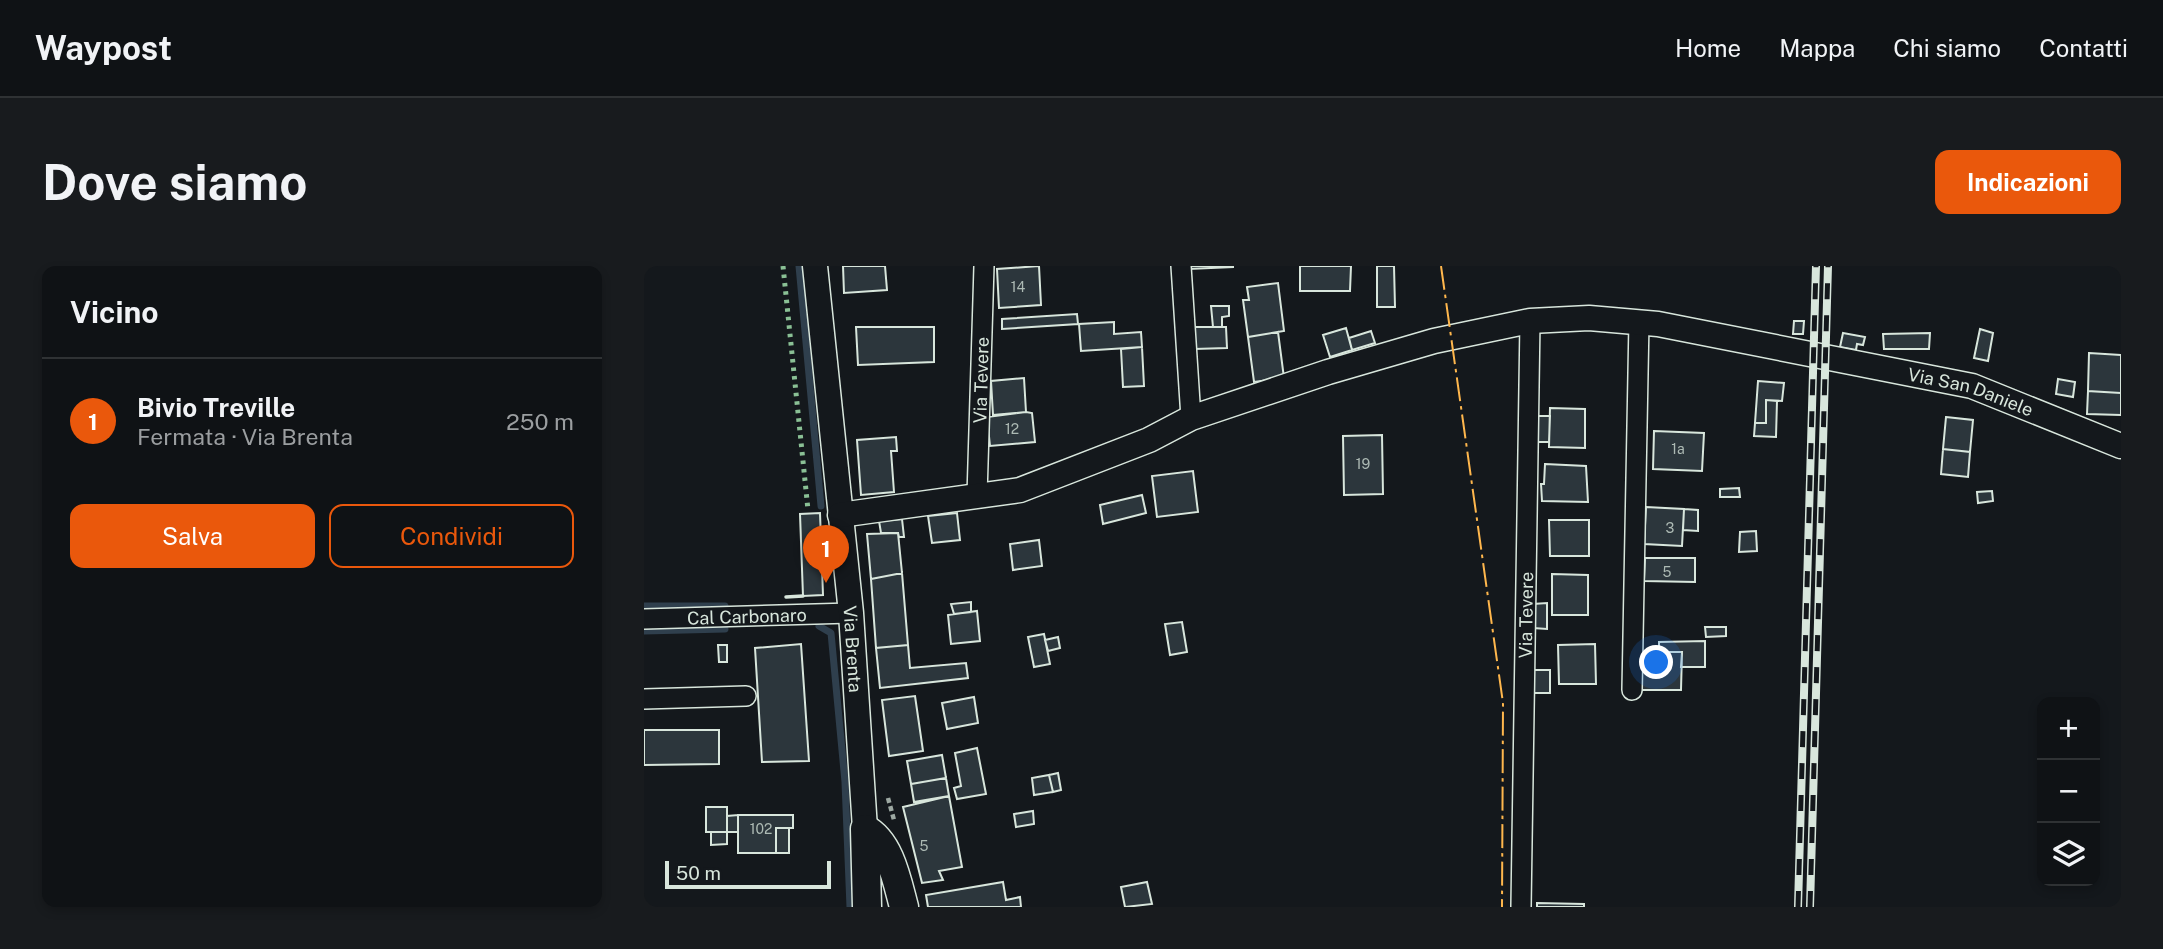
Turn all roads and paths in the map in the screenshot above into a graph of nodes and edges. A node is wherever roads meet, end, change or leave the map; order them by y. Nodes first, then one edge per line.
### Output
1 (815, 266) edge
2 (984, 266) edge
3 (1181, 266) edge
4 (1530, 321) junction
5 (1639, 321) junction
6 (1191, 418) junction
7 (2121, 446) edge
8 (977, 496) junction
9 (840, 515) junction
10 (850, 613) junction
11 (644, 619) edge
12 (1632, 690) dead end
13 (746, 696) dead end
14 (644, 699) edge
15 (865, 829) junction
16 (867, 907) edge
17 (904, 907) edge
18 (1521, 907) edge

1 - 9 street, Via Brenta
2 - 8 street, Via Tevere
3 - 6 street
4 - 5 street
4 - 6 street
4 - 18 street, Via Tevere
5 - 7 street, Via San Daniele
5 - 12 street
6 - 8 street
8 - 9 street
9 - 10 street, Via Brenta
10 - 11 street, Cal Carbonaro
10 - 15 street, Via Brenta
13 - 14 street
15 - 16 main road, Via Brenta
15 - 17 main road

